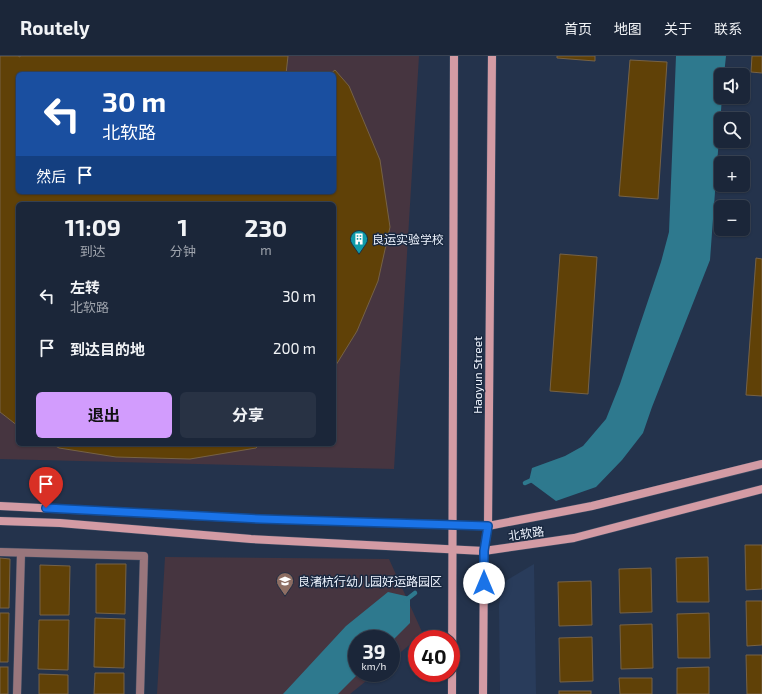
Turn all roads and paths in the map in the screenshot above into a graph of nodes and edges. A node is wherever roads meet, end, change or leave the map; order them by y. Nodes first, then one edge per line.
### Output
1 (454, 56) edge
2 (492, 56) edge
3 (762, 464) edge
4 (762, 489) edge
5 (0, 506) edge
6 (0, 521) edge
7 (453, 525) junction
8 (488, 526) junction
9 (453, 549) junction
10 (484, 551) junction
11 (0, 552) edge
12 (21, 553) junction
13 (17, 694) edge
14 (140, 694) edge
15 (452, 694) edge
16 (483, 694) edge

1 - 7 street, Haoyun Street
2 - 8 street, Haoyun Street
3 - 8 street, 北软路
4 - 10 street, 北软路
5 - 7 street, 北软路
6 - 9 street, 北软路
7 - 8 street, 北软路
7 - 9 street, Haoyun Street
8 - 10 street, Haoyun Street
9 - 10 street, 北软路
9 - 15 street, Haoyun Street
10 - 16 street, Haoyun Street
11 - 12 lane
12 - 13 lane
12 - 14 lane

